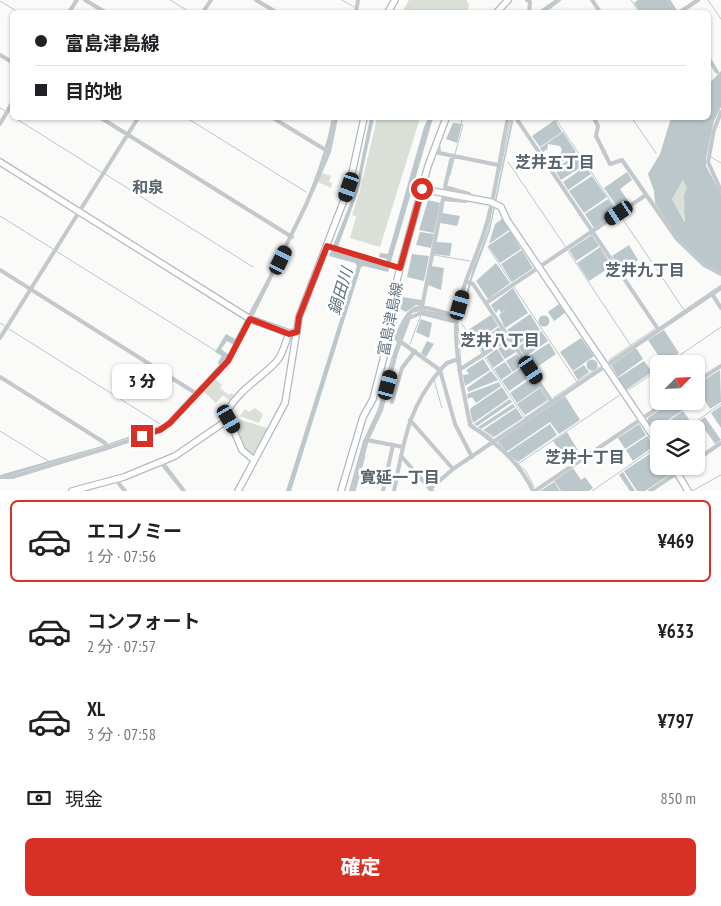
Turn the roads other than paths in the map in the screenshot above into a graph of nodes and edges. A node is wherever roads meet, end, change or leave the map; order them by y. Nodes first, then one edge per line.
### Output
1 (85, 0) edge
2 (256, 0) edge
3 (508, 0) edge
4 (558, 0) edge
5 (668, 0) edge
6 (698, 0) edge
7 (102, 10) edge
8 (273, 10) edge
9 (499, 10) edge
10 (544, 10) edge
11 (676, 10) edge
12 (681, 10) edge
13 (711, 63) edge
14 (717, 72) dead end
15 (10, 106) edge
16 (721, 112) edge
17 (104, 120) edge
18 (137, 120) edge
19 (276, 120) edge
20 (335, 120) edge
21 (364, 120) edge
22 (445, 120) edge
23 (508, 120) edge
24 (518, 120) edge
25 (595, 120) edge
26 (0, 124) edge
27 (128, 134) junction
28 (436, 141) junction
29 (327, 151) junction
30 (452, 156) junction
31 (0, 162) edge
32 (498, 165) junction
33 (422, 189) junction
34 (721, 191) edge
35 (646, 195) junction
36 (468, 198) junction
37 (493, 203) junction
38 (79, 212) junction
39 (592, 231) junction
40 (290, 236) junction
41 (329, 247) junction
42 (540, 267) junction
43 (400, 268) junction
44 (0, 270) edge
45 (721, 274) edge
46 (467, 282) junction
47 (721, 288) edge
48 (30, 289) junction
49 (394, 293) junction
50 (712, 294) junction
51 (486, 303) junction
52 (422, 308) junction
53 (721, 308) edge
54 (248, 318) junction
55 (457, 318) junction
56 (658, 329) junction
57 (297, 332) junction
58 (289, 334) junction
59 (0, 338) edge
60 (397, 338) junction
61 (509, 338) junction
62 (415, 351) junction
63 (382, 358) junction
64 (458, 359) junction
65 (605, 366) junction
66 (721, 366) edge
67 (440, 370) junction
68 (460, 370) junction
69 (705, 376) edge
70 (0, 377) edge
71 (195, 393) junction
72 (392, 402) dead end
73 (552, 402) junction
74 (655, 410) edge
75 (229, 419) junction
76 (642, 419) junction
77 (410, 420) junction
78 (650, 431) edge
79 (367, 440) junction
80 (494, 441) junction
81 (721, 443) edge
82 (393, 445) junction
83 (106, 446) junction
84 (403, 447) junction
85 (705, 454) edge
86 (401, 456) junction
87 (472, 457) junction
88 (254, 460) junction
89 (161, 461) junction
90 (453, 469) junction
91 (674, 475) edge
92 (678, 475) edge
93 (0, 477) edge
94 (115, 479) junction
95 (431, 490) edge
96 (72, 491) edge
97 (125, 491) edge
98 (184, 491) edge
99 (238, 491) edge
100 (341, 491) edge
101 (353, 491) edge
102 (383, 491) edge
103 (394, 491) edge
104 (534, 491) edge
105 (650, 491) edge
106 (688, 491) edge

1 - 7 street
2 - 8 street
3 - 9 street
4 - 10 street
5 - 11 street
6 - 12 street
13 - 14 street
15 - 26 street
16 - 34 street
17 - 27 street
18 - 27 street
19 - 29 street
20 - 29 street
21 - 41 street
22 - 28 street, 富島津島線
23 - 32 street
24 - 39 street
25 - 35 street
27 - 38 street
27 - 40 street
28 - 30 street
28 - 33 street, 富島津島線
29 - 40 street
30 - 32 street
30 - 36 street
31 - 38 street
32 - 37 street
33 - 36 street
33 - 43 street, 富島津島線
35 - 39 street
35 - 45 street
36 - 37 street
36 - 52 street
37 - 42 street
37 - 46 street
38 - 48 street
38 - 54 street
39 - 42 street
39 - 56 street
40 - 54 street
41 - 43 street
41 - 57 street
42 - 51 street
42 - 65 street
43 - 49 street, 富島津島線
44 - 48 street
46 - 51 street
46 - 55 street
47 - 50 street
48 - 59 street
48 - 71 street
49 - 60 street
49 - 63 street, 富島津島線
50 - 53 street
50 - 56 street
51 - 61 street
52 - 55 street
52 - 60 street
54 - 58 street
54 - 71 street
55 - 60 street
55 - 64 street
56 - 65 street
57 - 58 street
57 - 88 street
58 - 75 street
60 - 62 street
60 - 63 street
60 - 79 street
61 - 68 street
61 - 73 street
62 - 67 street
62 - 72 street
63 - 100 street, 富島津島線
64 - 67 street
64 - 68 street
65 - 73 street
65 - 76 street
66 - 69 street
67 - 77 street
67 - 87 street
68 - 80 street
70 - 83 street
71 - 83 street
73 - 80 street
74 - 76 street
75 - 88 street
75 - 89 street
76 - 78 street
76 - 104 street
77 - 84 street
77 - 90 street
79 - 82 street
79 - 101 street
80 - 87 street
80 - 104 street
81 - 85 street
82 - 84 street
82 - 102 street
83 - 93 street
84 - 86 street
86 - 95 street
86 - 103 street
87 - 90 street
88 - 99 street
89 - 94 street
89 - 98 street
90 - 95 street
91 - 105 street
92 - 106 street
94 - 96 street
94 - 97 street

